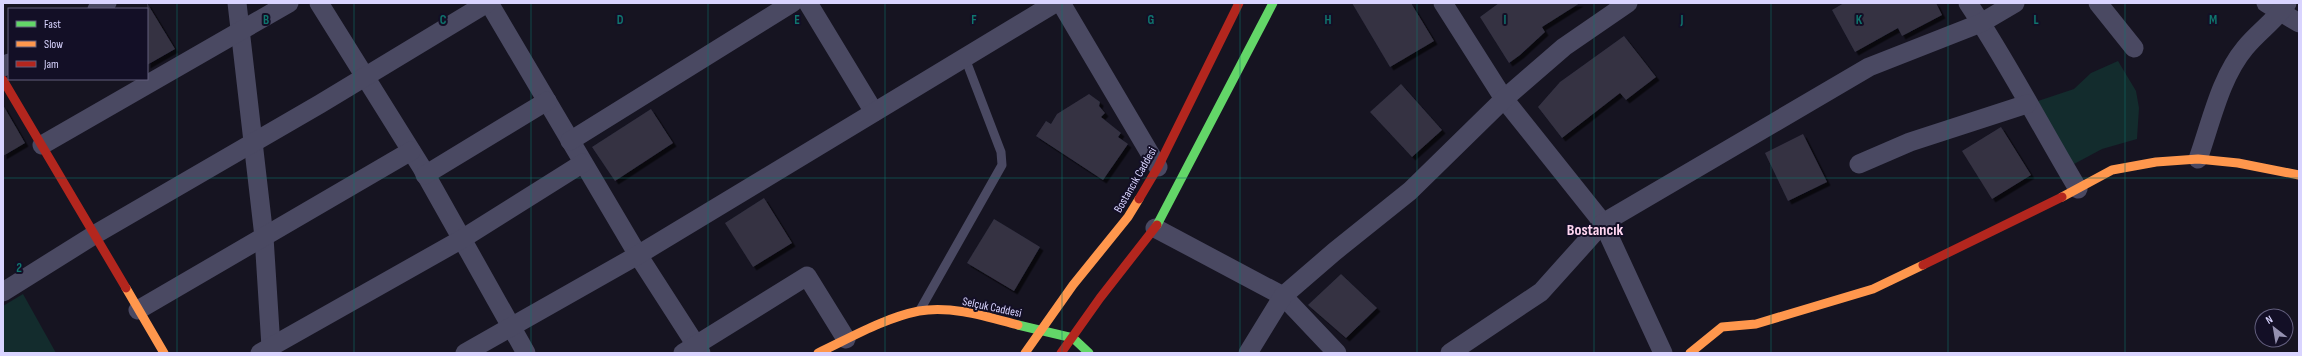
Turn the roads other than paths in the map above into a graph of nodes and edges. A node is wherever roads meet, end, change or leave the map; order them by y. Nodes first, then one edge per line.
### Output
1 (237, 3) edge
2 (289, 3) edge
3 (319, 3) edge
4 (488, 3) edge
5 (792, 3) edge
6 (808, 3) edge
7 (1056, 3) edge
8 (1061, 3) edge
9 (1239, 3) edge
10 (1273, 3) edge
11 (1443, 3) edge
12 (1628, 3) edge
13 (1968, 3) edge
14 (2015, 3) edge
15 (2098, 3) edge
16 (2278, 6) edge
17 (1981, 23) junction
18 (2299, 23) edge
19 (240, 31) junction
20 (2134, 48) dead end
21 (965, 58) junction
22 (366, 77) junction
23 (3, 80) edge
24 (1504, 99) junction
25 (547, 101) junction
26 (2027, 104) junction
27 (874, 112) junction
28 (570, 140) junction
29 (254, 143) junction
30 (42, 145) junction
31 (411, 151) junction
32 (2198, 159) junction
33 (583, 163) junction
34 (1859, 164) dead end
35 (1158, 167) junction
36 (425, 175) junction
37 (2299, 175) edge
38 (2078, 189) junction
39 (1604, 223) junction
40 (1155, 228) junction
41 (94, 235) junction
42 (264, 237) junction
43 (462, 239) junction
44 (638, 255) junction
45 (3, 292) edge
46 (1283, 296) junction
47 (138, 310) junction
48 (920, 311) junction
49 (513, 327) junction
50 (1041, 330) junction
51 (1073, 338) junction
52 (846, 339) junction
53 (266, 350) edge
54 (693, 350) edge
55 (164, 353) edge
56 (465, 353) edge
57 (526, 353) edge
58 (818, 353) edge
59 (1025, 353) edge
60 (1061, 353) edge
61 (1089, 353) edge
62 (1248, 353) edge
63 (1337, 353) edge
64 (1450, 353) edge
65 (1663, 353) edge
66 (1690, 353) edge

1 - 19 street
2 - 19 street
3 - 22 street
4 - 22 street
4 - 25 street
5 - 28 street
6 - 27 street
7 - 21 street
8 - 35 street
9 - 35 street, Bostancık Caddesi
10 - 40 street
11 - 24 street
12 - 24 street
13 - 17 street
14 - 17 street
15 - 20 street
16 - 18 street
16 - 32 street
17 - 26 street
17 - 39 street
19 - 29 street
19 - 30 street
21 - 27 street
21 - 48 lane
22 - 29 street
22 - 31 street
23 - 30 street
24 - 39 street
24 - 46 street
25 - 28 street
25 - 36 street
26 - 34 street
26 - 38 street
27 - 44 street
28 - 33 street
29 - 41 street
29 - 42 street
30 - 41 street
31 - 36 street
31 - 42 street
32 - 37 street
32 - 38 street
33 - 43 street
33 - 44 street
35 - 50 street, Bostancık Caddesi
36 - 43 street
38 - 66 street
39 - 64 street
39 - 65 street
40 - 46 street
40 - 51 street
41 - 45 street
41 - 47 street
42 - 47 street
42 - 53 street
43 - 49 street
43 - 53 street
44 - 49 street
44 - 54 street
46 - 62 street
46 - 63 street
47 - 55 street
48 - 50 street, Selçuk Caddesi
48 - 52 street, Selçuk Caddesi
49 - 56 street
49 - 57 street
50 - 51 street, Selçuk Caddesi
50 - 59 street, Bostancık Caddesi
51 - 60 street
51 - 61 street
52 - 54 street
52 - 58 street, Selçuk Caddesi

